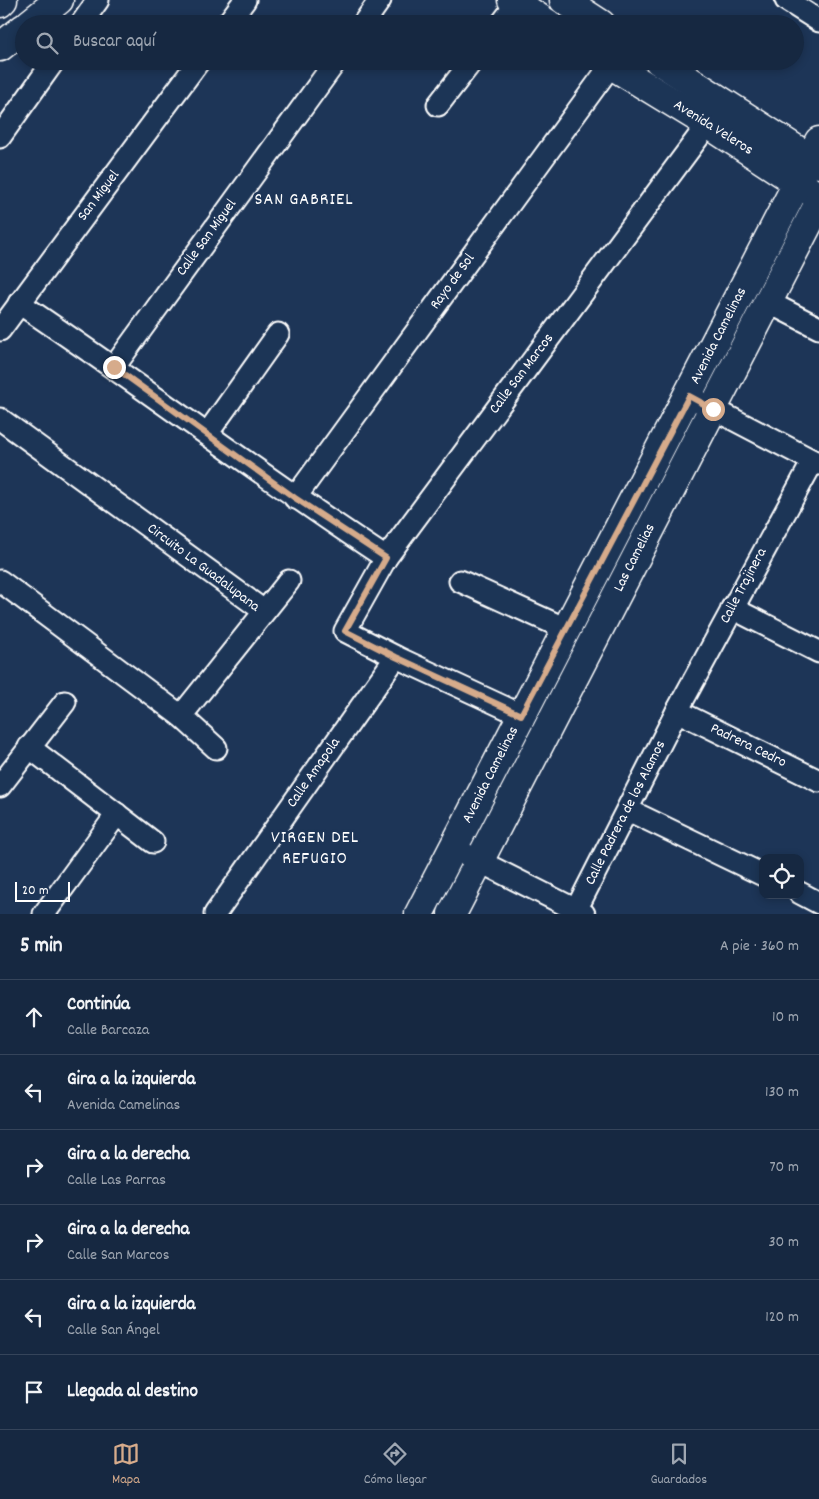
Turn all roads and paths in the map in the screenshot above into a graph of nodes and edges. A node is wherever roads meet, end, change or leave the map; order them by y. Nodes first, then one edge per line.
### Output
1 (3, 0) edge
2 (59, 0) edge
3 (98, 0) edge
4 (245, 0) edge
5 (380, 0) edge
6 (786, 0) edge
7 (0, 3) edge
8 (510, 9) edge
9 (40, 15) edge
10 (87, 15) edge
11 (234, 15) edge
12 (369, 15) edge
13 (525, 15) edge
14 (819, 21) edge
15 (15, 35) edge
16 (0, 47) edge
17 (48, 70) edge
18 (192, 70) edge
19 (329, 70) edge
20 (465, 70) edge
21 (603, 70) edge
22 (619, 70) edge
23 (674, 70) edge
24 (438, 105) dead end
25 (708, 124) junction
26 (0, 137) edge
27 (816, 154) edge
28 (808, 190) edge
29 (819, 204) edge
30 (768, 302) junction
31 (19, 303) junction
32 (819, 328) edge
33 (0, 330) edge
34 (278, 334) dead end
35 (114, 367) junction
36 (689, 396) junction
37 (713, 409) junction
38 (0, 419) edge
39 (207, 434) junction
40 (816, 462) edge
41 (295, 498) junction
42 (386, 558) junction
43 (289, 581) dead end
44 (460, 581) dead end
45 (0, 582) edge
46 (732, 608) junction
47 (264, 610) junction
48 (566, 629) junction
49 (819, 652) edge
50 (396, 657) junction
51 (65, 702) dead end
52 (677, 712) junction
53 (521, 715) junction
54 (181, 716) junction
55 (30, 747) junction
56 (216, 748) dead end
57 (819, 781) edge
58 (0, 786) edge
59 (628, 810) junction
60 (116, 814) junction
61 (153, 842) dead end
62 (453, 848) junction
63 (478, 861) junction
64 (759, 873) edge
65 (804, 895) edge
66 (819, 902) edge
67 (578, 913) edge
68 (44, 914) edge
69 (215, 914) edge
70 (419, 914) edge
71 (452, 914) edge

1 - 7 street
2 - 9 street
3 - 10 street
4 - 11 street
5 - 12 street
6 - 14 street
8 - 13 street
15 - 16 street
17 - 26 street
18 - 31 street, San Miguel
19 - 35 street, Calle San Miguel
20 - 24 street
21 - 41 street, Rayo de Sol
22 - 25 street, Avenida Veleros
23 - 27 street, Avenida Veleros
25 - 28 street, Avenida Veleros
25 - 42 street, Calle San Marcos
27 - 28 street, Avenida Camelinas
28 - 36 street, Avenida Camelinas
29 - 30 street, Las Camelias
30 - 32 street
30 - 37 street, Las Camelias
31 - 33 street, San Miguel
31 - 35 street
34 - 39 street
35 - 39 street
36 - 37 street
36 - 48 street, Avenida Camelinas
37 - 40 street
37 - 63 street, Las Camelias
38 - 47 street, Circuito La Guadalupana
39 - 41 street
40 - 46 street, Calle Trajinera
41 - 42 street
42 - 50 street, Calle San Marcos
43 - 47 street
44 - 48 street
45 - 54 street
46 - 49 street
46 - 52 street, Calle Trajinera
47 - 54 street, Circuito La Guadalupana
48 - 53 street, Avenida Camelinas
50 - 53 street
50 - 69 street, Calle Amapola
51 - 55 street
52 - 57 street, Padrera Cedro
52 - 59 street, Calle Padrera de los Alamos
53 - 62 street, Avenida Camelinas
54 - 56 street
55 - 58 street
55 - 60 street
59 - 64 street
59 - 67 street, Calle Padrera de los Alamos
60 - 61 street
60 - 68 street
62 - 63 street
62 - 70 street, Avenida Camelinas
63 - 67 street
63 - 71 street, Las Camelias
65 - 66 street

